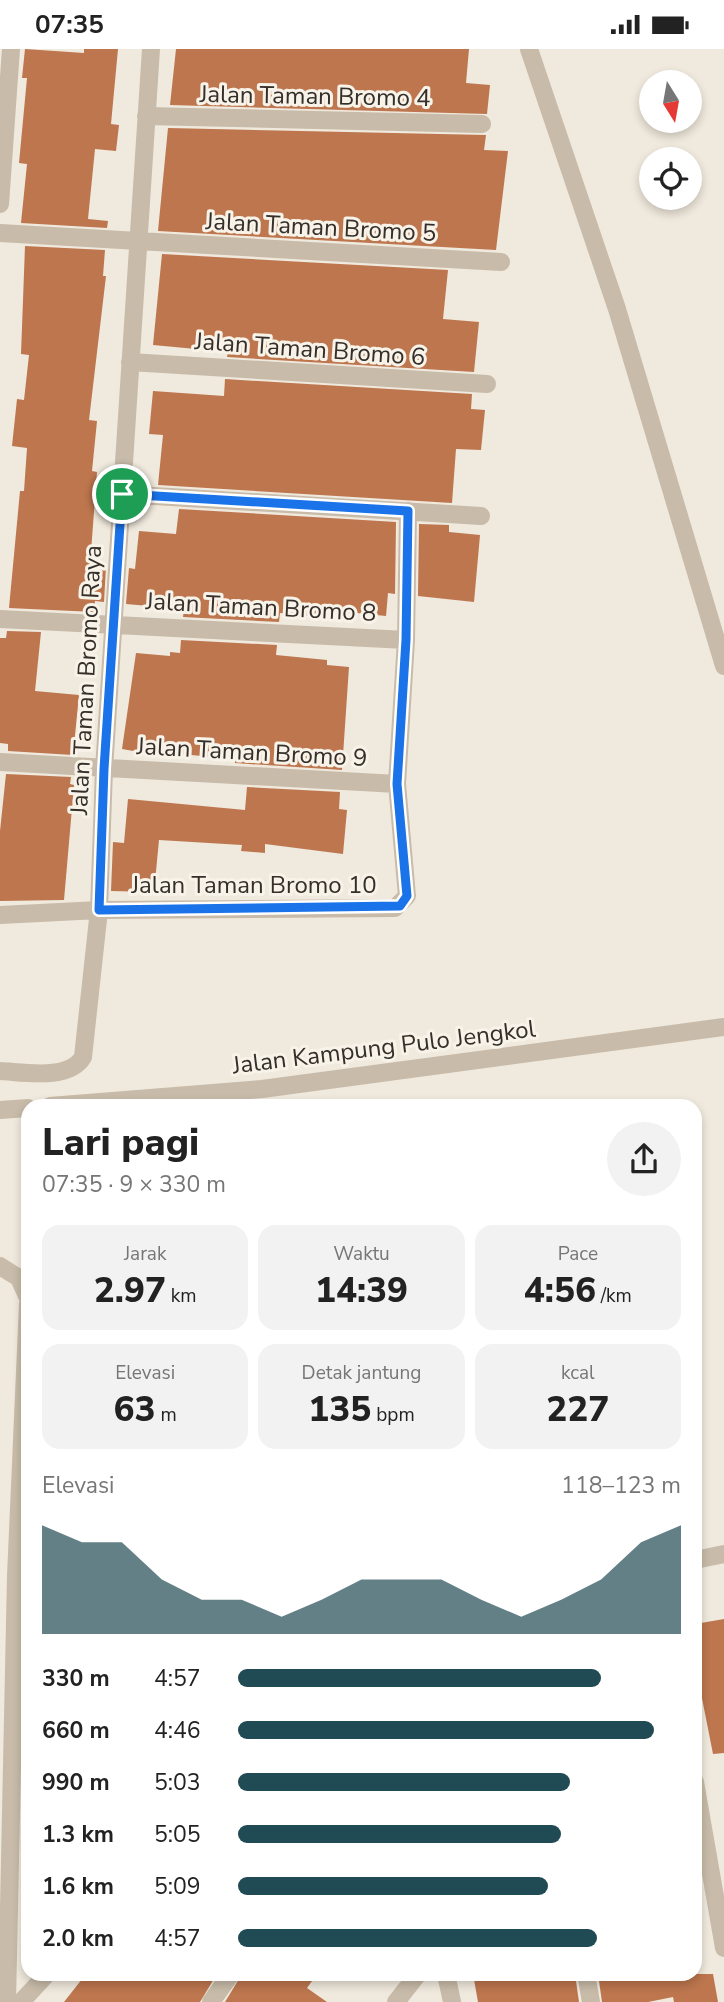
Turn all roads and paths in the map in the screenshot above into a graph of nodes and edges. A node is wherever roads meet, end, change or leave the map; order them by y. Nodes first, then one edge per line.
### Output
1 (11, 49) edge
2 (150, 49) edge
3 (529, 49) edge
4 (146, 117) junction
5 (482, 124) dead end
6 (0, 204) edge
7 (0, 233) edge
8 (138, 241) junction
9 (501, 262) dead end
10 (130, 362) junction
11 (487, 384) dead end
12 (122, 494) junction
13 (408, 511) junction
14 (481, 516) dead end
15 (0, 618) edge
16 (114, 622) junction
17 (406, 640) junction
18 (724, 666) edge
19 (0, 762) edge
20 (104, 769) junction
21 (397, 784) junction
22 (99, 910) junction
23 (0, 915) edge
24 (724, 1027) edge
25 (0, 1071) edge
26 (137, 1099) edge
27 (21, 1108) edge
28 (0, 1110) edge
29 (0, 1266) edge
30 (21, 1282) edge
31 (21, 1502) edge
32 (724, 1554) edge
33 (702, 1559) edge
34 (15, 1577) edge
35 (702, 1844) edge
36 (724, 1948) edge
37 (40, 1981) edge
38 (226, 1981) edge
39 (412, 1981) edge
40 (448, 1981) edge
41 (587, 1981) edge
42 (7, 2002) edge
43 (21, 2002) edge
44 (211, 2002) edge
45 (396, 2002) edge
46 (452, 2002) edge
47 (591, 2002) edge

1 - 6 street
2 - 4 street, Jalan Taman Bromo Raya
3 - 18 street
4 - 5 street, Jalan Taman Bromo 4
4 - 8 street, Jalan Taman Bromo Raya
7 - 8 street, Jalan Taman Bromo 5
8 - 9 street, Jalan Taman Bromo 5
8 - 10 street, Jalan Taman Bromo Raya
10 - 11 street, Jalan Taman Bromo 6
10 - 12 street, Jalan Taman Bromo Raya
12 - 13 street
12 - 16 street, Jalan Taman Bromo Raya
13 - 14 street
13 - 17 street
15 - 16 street, Jalan Taman Bromo 8
16 - 17 street, Jalan Taman Bromo 8
16 - 20 street, Jalan Taman Bromo Raya
17 - 21 street
19 - 20 street, Jalan Taman Bromo 9
20 - 21 street, Jalan Taman Bromo 9
20 - 22 street, Jalan Taman Bromo Raya
21 - 22 street, Jalan Taman Bromo 10
22 - 23 street, Jalan Taman Bromo 10
22 - 25 street, Jalan Taman Bromo Raya
24 - 26 street, Jalan Kampung Pulo Jengkol
27 - 28 street
29 - 30 street
31 - 34 street
32 - 33 street
34 - 42 street
35 - 36 street
37 - 43 street
38 - 44 street
39 - 45 street
40 - 46 street
41 - 47 street

